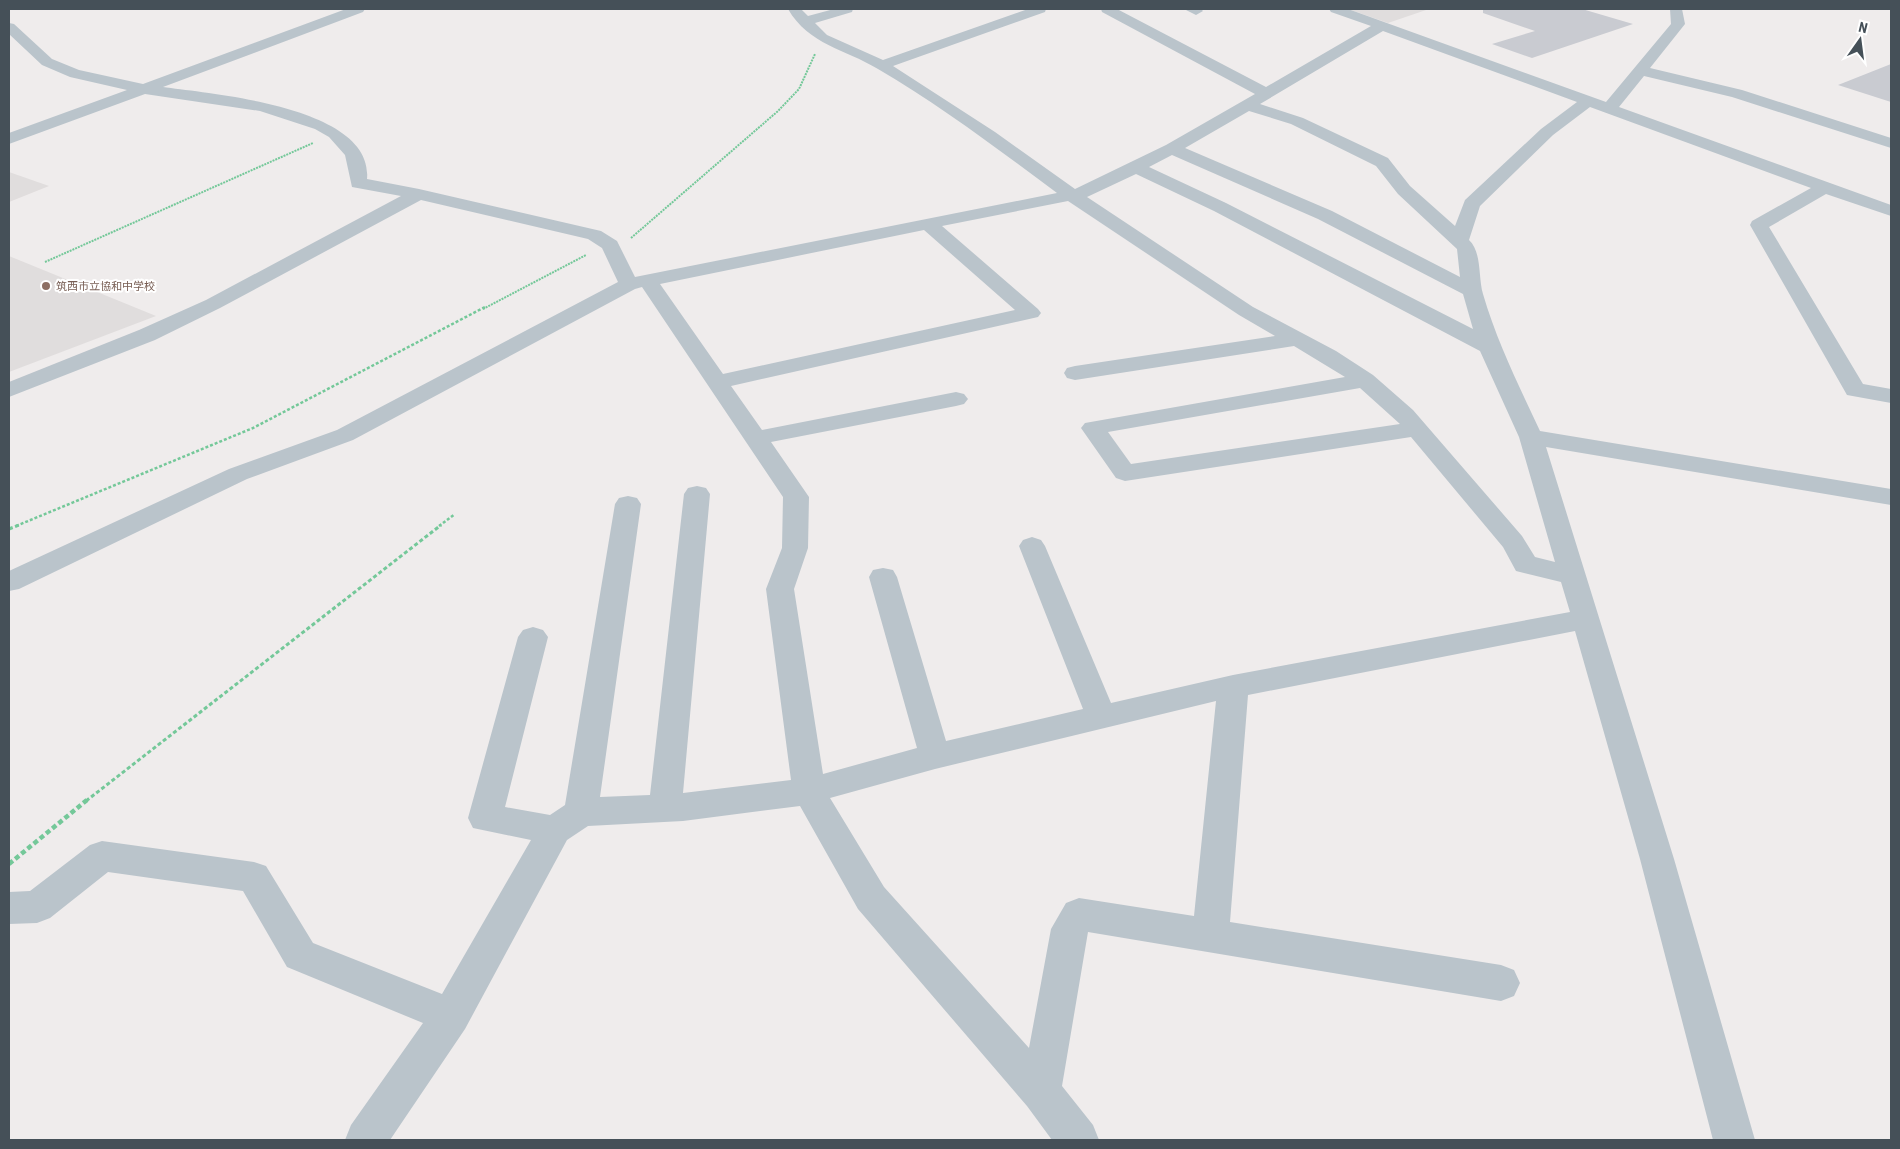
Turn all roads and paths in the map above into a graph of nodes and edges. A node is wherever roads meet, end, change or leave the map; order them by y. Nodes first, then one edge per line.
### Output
1 (358, 9) edge
2 (794, 9) edge
3 (847, 9) edge
4 (1040, 9) edge
5 (1107, 9) edge
6 (1336, 9) edge
7 (1676, 9) edge
8 (806, 21) junction
9 (1382, 26) junction
10 (9, 27) edge
11 (822, 38) junction
12 (882, 65) junction
13 (1642, 71) junction
14 (145, 89) junction
15 (1267, 94) junction
16 (1588, 101) junction
17 (1248, 105) junction
18 (1609, 109) junction
19 (334, 134) junction
20 (9, 139) edge
21 (1891, 143) edge
22 (1172, 149) junction
23 (1135, 168) junction
24 (1825, 187) junction
25 (419, 194) junction
26 (1070, 194) junction
27 (1891, 211) edge
28 (927, 223) junction
29 (1460, 239) junction
30 (607, 243) junction
31 (45, 262) dead end
32 (638, 282) junction
33 (1472, 292) junction
34 (1297, 339) junction
35 (1490, 347) junction
36 (1075, 373) dead end
37 (1365, 380) junction
38 (717, 382) junction
39 (9, 390) edge
40 (1891, 396) edge
41 (956, 399) dead end
42 (1416, 428) junction
43 (1531, 437) junction
44 (756, 438) junction
45 (697, 494) dead end
46 (1891, 497) edge
47 (628, 504) dead end
48 (455, 514) dead end
49 (9, 529) edge
50 (1032, 546) dead end
51 (1573, 575) junction
52 (883, 577) dead end
53 (9, 582) edge
54 (1586, 619) junction
55 (533, 637) dead end
56 (1233, 686) junction
57 (1102, 717) junction
58 (935, 756) junction
59 (809, 791) junction
60 (665, 808) junction
61 (568, 821) junction
62 (9, 864) edge
63 (9, 908) edge
64 (1210, 933) junction
65 (1501, 983) dead end
66 (451, 1016) junction
67 (1041, 1092) junction
68 (366, 1140) edge
69 (1078, 1140) edge
70 (1734, 1140) edge

1 - 14 street
2 - 8 street
3 - 8 street
4 - 12 street
5 - 15 street
6 - 9 street
7 - 13 street
8 - 11 street
9 - 15 street
9 - 16 street
10 - 14 street
11 - 12 street
11 - 30 path
12 - 26 street
13 - 18 street
13 - 21 street
14 - 19 street
14 - 20 street
15 - 17 street
16 - 18 street
16 - 29 street
17 - 22 street
17 - 29 street
18 - 24 street
19 - 25 street
19 - 31 path
22 - 23 street
22 - 33 street
23 - 26 street
23 - 35 street
24 - 27 street
24 - 40 street
25 - 30 street
25 - 39 street
26 - 28 street
26 - 34 street
28 - 32 street
28 - 38 street
29 - 33 street
30 - 32 street
30 - 49 path
32 - 38 street
32 - 53 street
33 - 35 street
34 - 36 street
34 - 37 street
35 - 43 street
37 - 42 street
37 - 42 street
38 - 44 street
41 - 44 street
42 - 51 street
43 - 46 street
43 - 51 street
44 - 59 street
45 - 60 street
47 - 61 street
48 - 62 path
50 - 57 street
51 - 54 street
52 - 58 street
54 - 56 street
54 - 70 street
55 - 61 street
56 - 57 street
56 - 64 street
57 - 58 street
58 - 59 street
59 - 60 street
59 - 67 street
60 - 61 street
61 - 66 street
63 - 66 street
64 - 65 street
64 - 67 street
66 - 68 street
67 - 69 street

